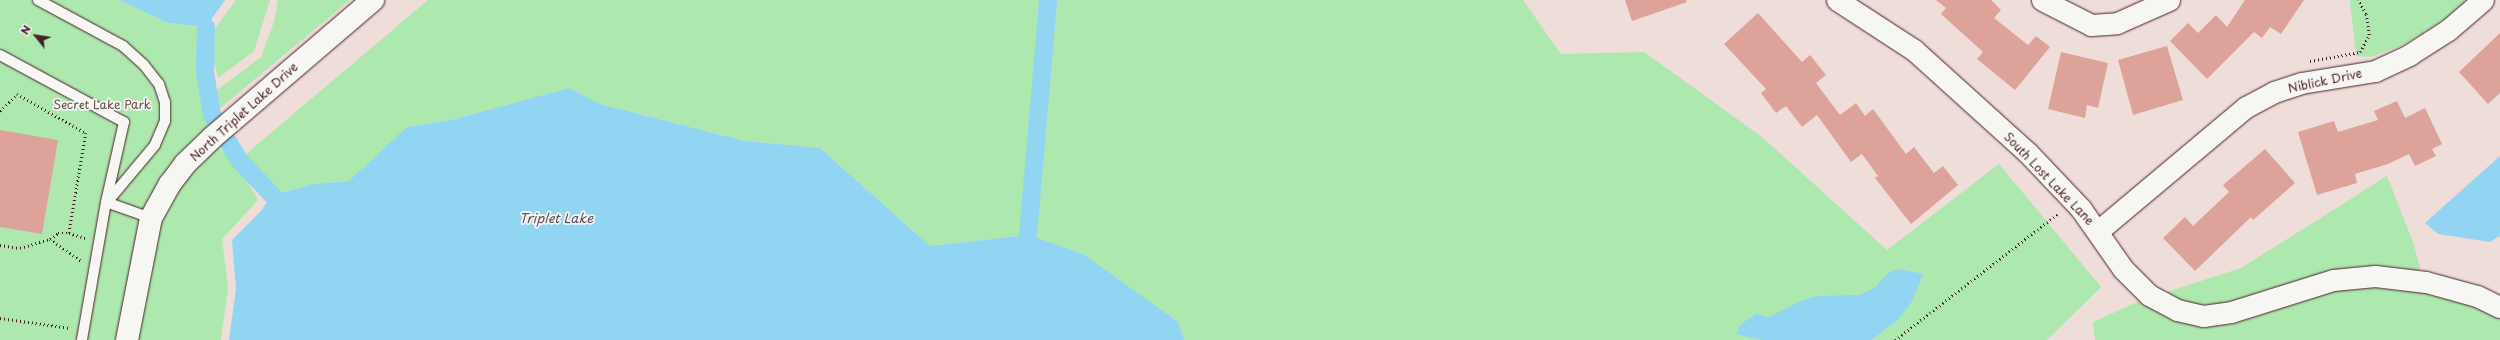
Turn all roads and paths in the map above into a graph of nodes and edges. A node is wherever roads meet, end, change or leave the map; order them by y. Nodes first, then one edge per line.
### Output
1 (38, 0) edge
2 (373, 0) edge
3 (1837, 0) edge
4 (2042, 0) edge
5 (2169, 0) edge
6 (2358, 0) edge
7 (2483, 0) edge
8 (2360, 52) dead end
9 (0, 55) edge
10 (0, 111) edge
11 (106, 202) junction
12 (2081, 208) junction
13 (151, 218) junction
14 (2098, 230) junction
15 (69, 233) junction
16 (50, 239) junction
17 (84, 243) dead end
18 (0, 245) edge
19 (82, 255) dead end
20 (82, 261) junction
21 (80, 268) dead end
22 (2500, 307) edge
23 (0, 318) edge
24 (72, 321) dead end
25 (70, 328) junction
26 (70, 334) dead end
27 (82, 340) edge
28 (127, 340) edge
29 (1895, 340) edge

1 - 11 lane
2 - 13 street, North Triplet Lake Drive
3 - 12 street, South Lost Lake Lane
4 - 5 street
6 - 8 path
7 - 14 street, Niblick Drive
9 - 11 lane
10 - 15 path
11 - 13 lane
11 - 27 lane
12 - 14 street, South Lost Lake Lane
12 - 29 path
13 - 28 street, North Triplet Lake Drive
14 - 22 street, South Lost Lake Lane
15 - 16 path
15 - 17 path
16 - 18 path
16 - 20 path
19 - 20 path
20 - 21 path
23 - 25 path
24 - 25 path
25 - 26 path

